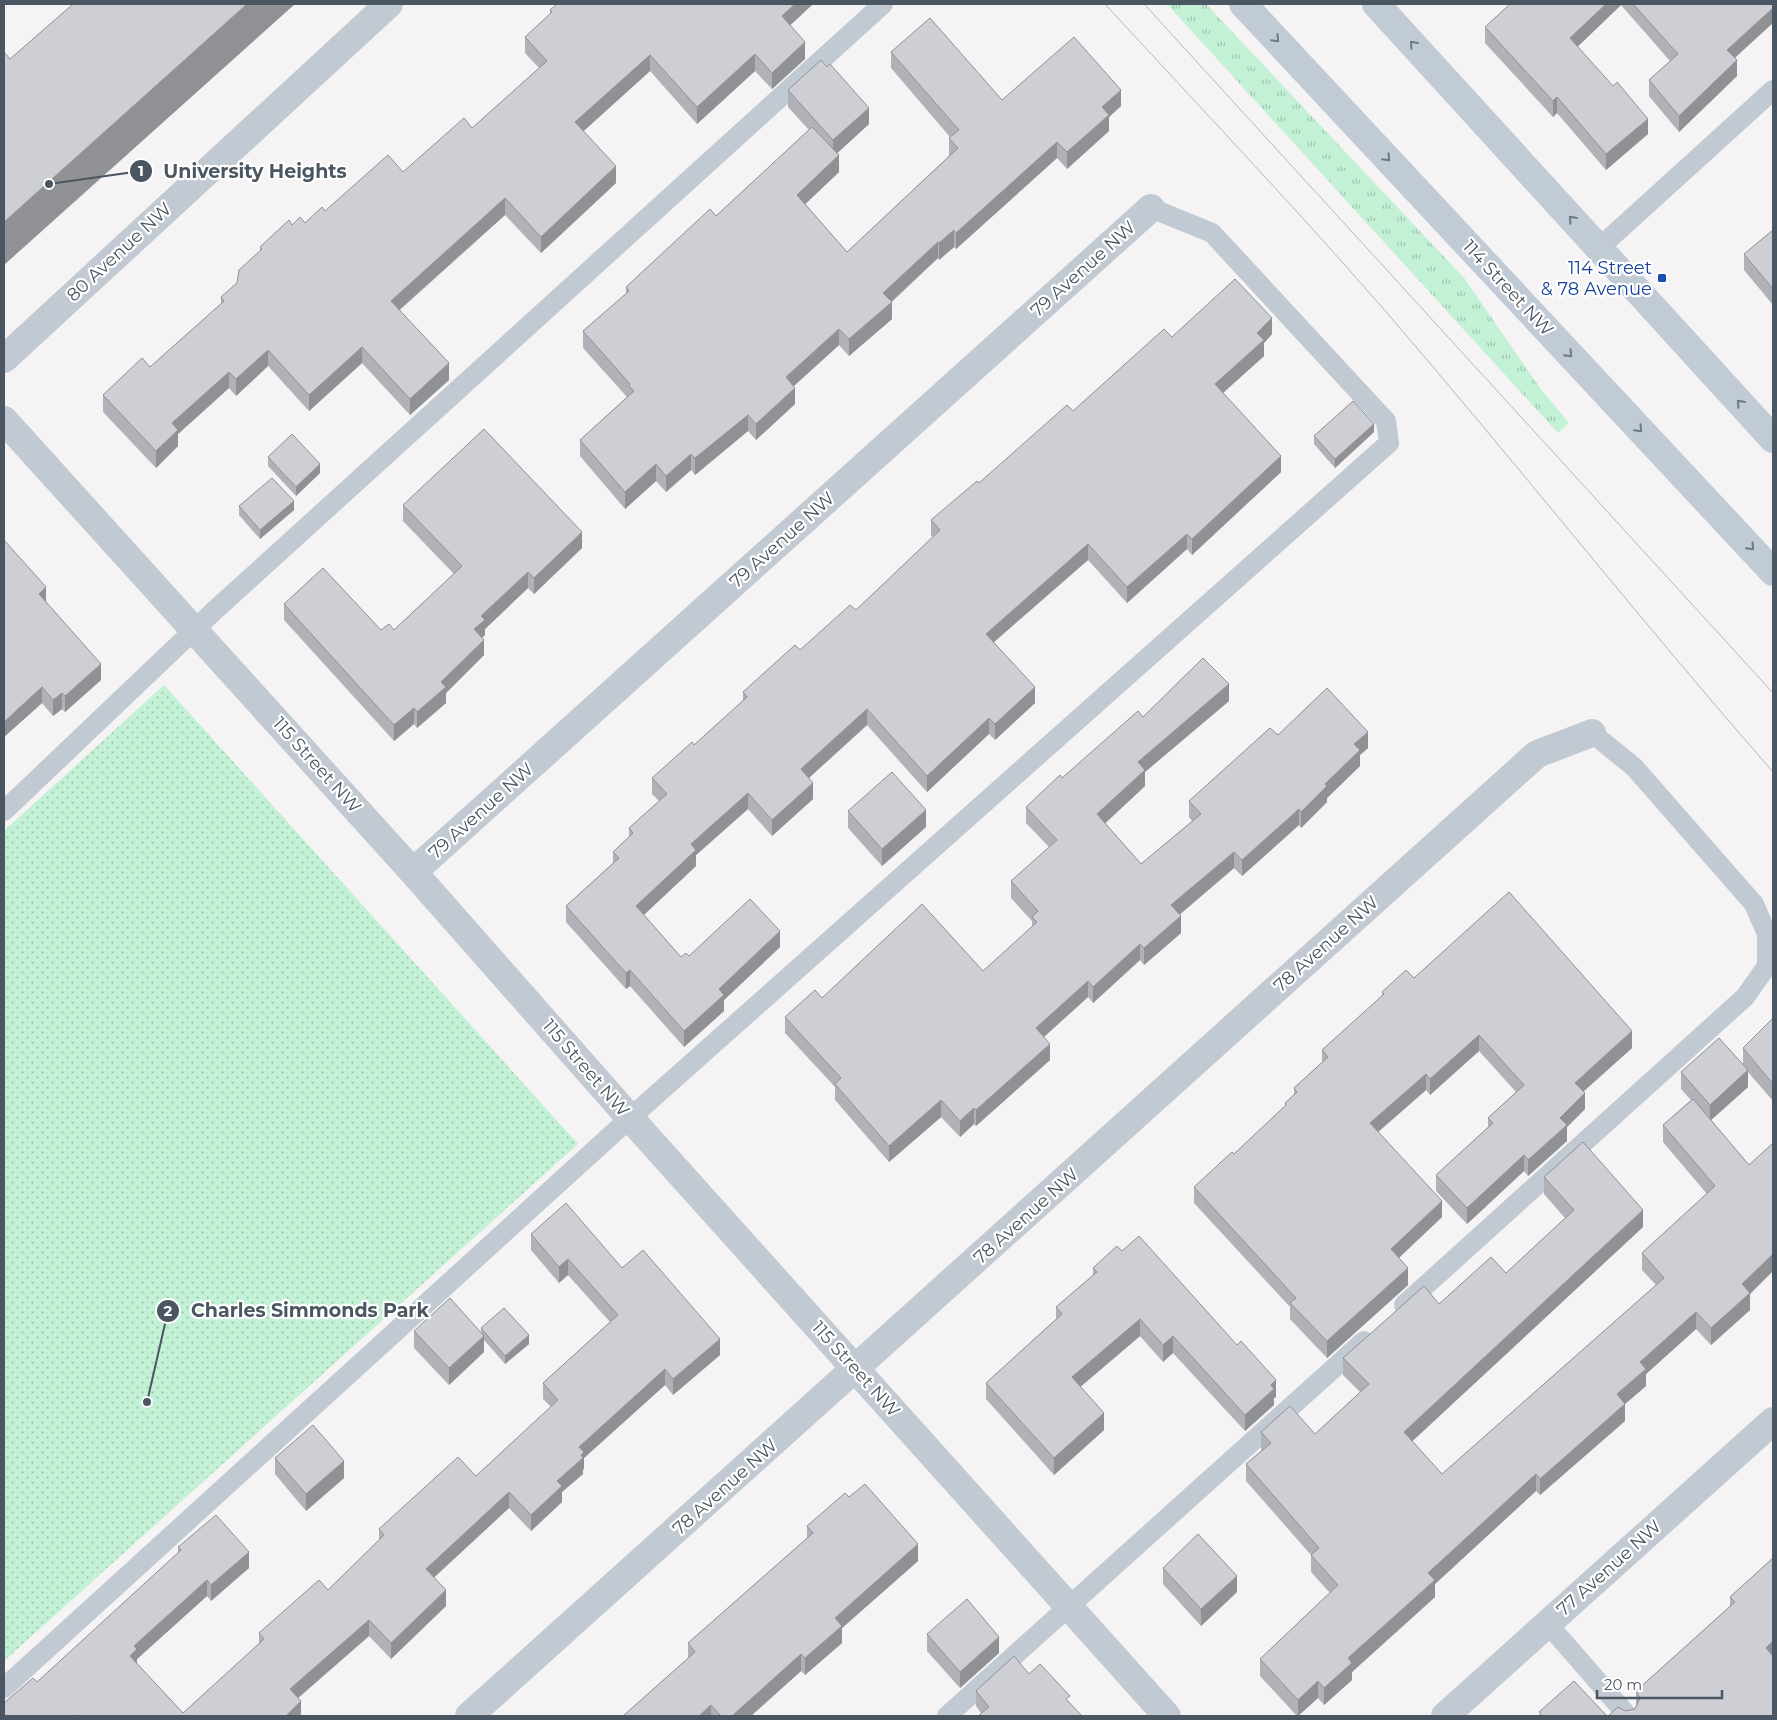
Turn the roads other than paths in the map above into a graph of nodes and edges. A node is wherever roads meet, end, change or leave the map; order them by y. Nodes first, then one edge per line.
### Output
1 (389, 4) edge
2 (883, 4) edge
3 (1243, 4) edge
4 (1376, 4) edge
5 (1773, 90) edge
6 (1151, 208) joint
7 (1599, 248) junction
8 (4, 359) edge
9 (4, 420) edge
10 (1773, 439) edge
11 (1773, 572) edge
12 (195, 629) junction
13 (1592, 732) joint
14 (4, 811) edge
15 (413, 872) junction
16 (630, 1118) junction
17 (856, 1369) junction
18 (1773, 1421) edge
19 (1069, 1606) junction
20 (1547, 1623) junction
21 (4, 1688) edge
22 (469, 1716) edge
23 (947, 1716) edge
24 (1167, 1716) edge
25 (1445, 1716) edge
26 (1628, 1716) edge

1 - 8 street, 80 Avenue NW
2 - 12 lane
3 -> 11 main road, 114 Street NW
7 -> 4 main road
5 - 7 lane
6 - 15 street, 79 Avenue NW
6 - 16 lane
10 -> 7 main road
9 - 12 street, 115 Street NW
12 - 14 lane
12 - 15 street, 115 Street NW
13 - 17 street, 78 Avenue NW
13 - 19 lane
15 - 16 street, 115 Street NW
16 - 17 street, 115 Street NW
16 - 21 lane
17 - 19 street, 115 Street NW
17 - 22 street, 78 Avenue NW
18 - 20 street, 77 Avenue NW
19 - 23 lane
19 - 24 street, 115 Street NW
20 - 25 street, 77 Avenue NW
20 - 26 lane

